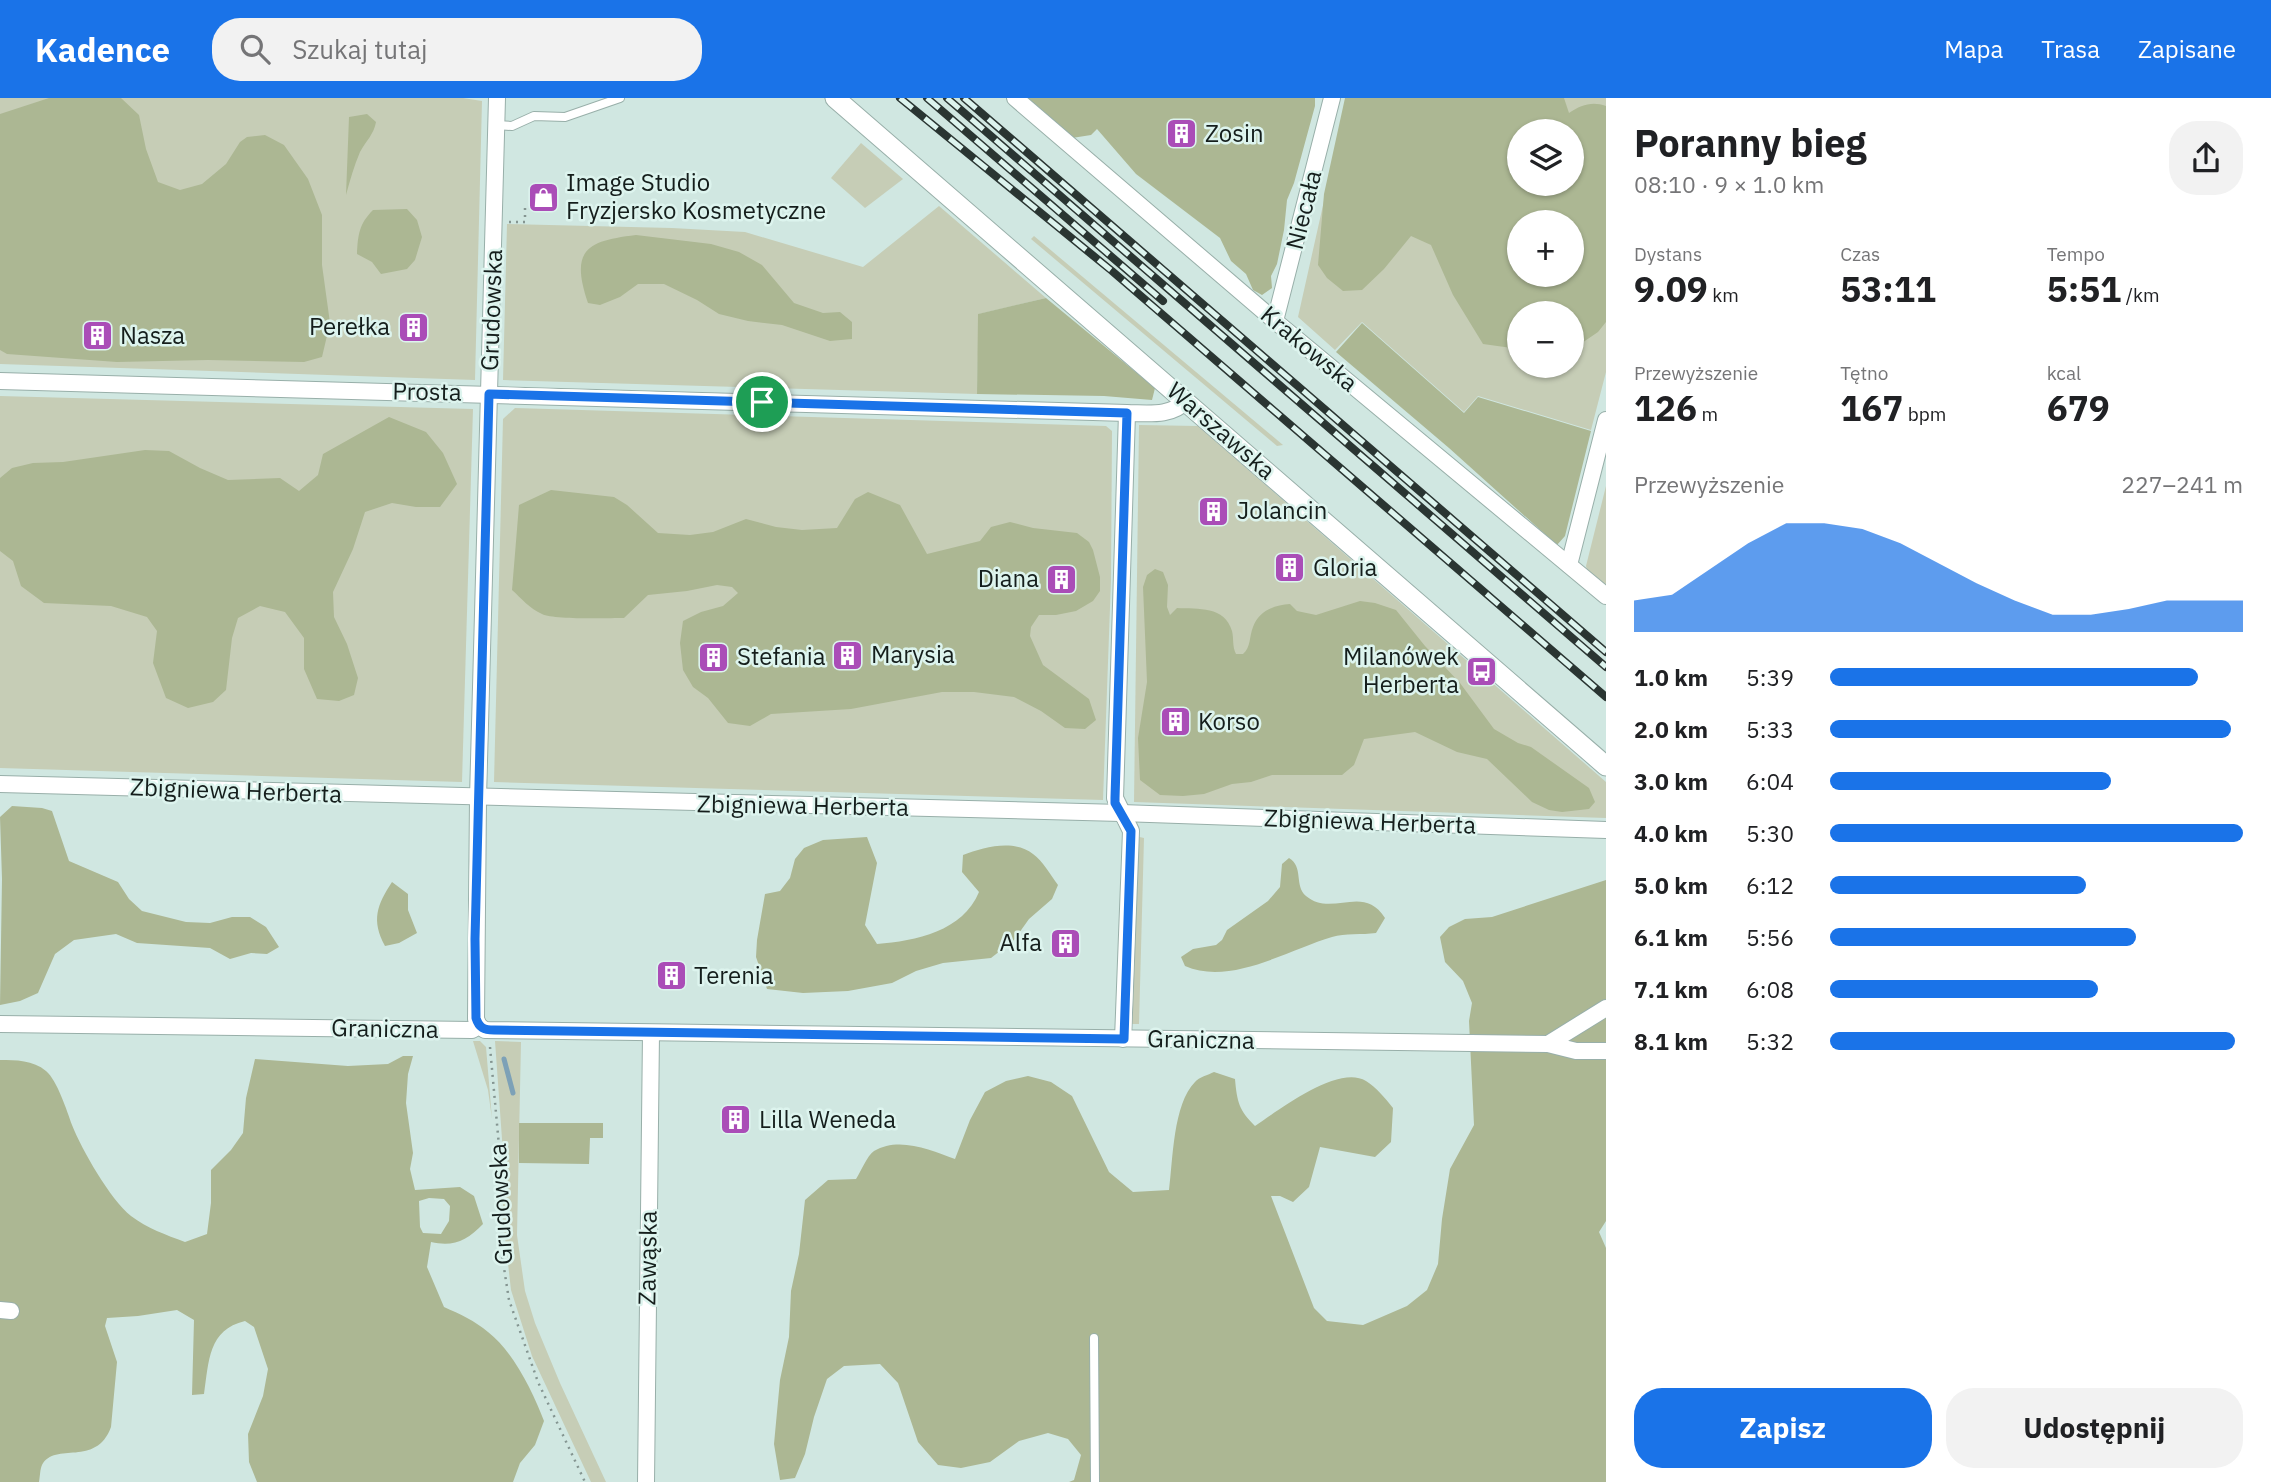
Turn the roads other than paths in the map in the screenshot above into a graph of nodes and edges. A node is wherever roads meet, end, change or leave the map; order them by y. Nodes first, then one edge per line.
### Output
1 (497, 98) edge
2 (620, 98) edge
3 (835, 98) edge
4 (1015, 98) edge
5 (1332, 98) edge
6 (496, 125) junction
7 (1275, 321) junction
8 (0, 381) edge
9 (489, 394) junction
10 (1186, 401) junction
11 (1127, 413) junction
12 (1606, 420) edge
13 (1569, 565) junction
14 (1606, 596) edge
15 (1606, 766) edge
16 (0, 784) edge
17 (478, 797) junction
18 (1121, 813) junction
19 (1606, 830) edge
20 (1606, 1008) edge
21 (0, 1024) edge
22 (479, 1026) junction
23 (651, 1033) junction
24 (1124, 1039) junction
25 (1548, 1044) junction
26 (1606, 1051) edge
27 (1094, 1338) dead end
28 (646, 1482) edge
29 (1095, 1482) edge

1 - 6 street, Grudowska
2 - 6 lane
3 - 10 street, Warszawska
4 - 7 street, Krakowska
5 - 7 street, Niecała
6 - 9 street, Grudowska
7 - 13 street, Krakowska
8 - 9 street, Prosta
9 - 11 street, Prosta
9 - 17 street, Grudowska
10 - 11 street, Prosta
10 - 15 street, Warszawska
11 - 18 street
12 - 13 street
13 - 14 street, Krakowska
16 - 17 street, Zbigniewa Herberta
17 - 18 street, Zbigniewa Herberta
17 - 22 street, Grudowska
18 - 19 street, Zbigniewa Herberta
18 - 24 street
20 - 25 street
21 - 22 street, Graniczna
22 - 23 street, Graniczna
23 - 24 street, Graniczna
23 - 28 street, Zawąska
24 - 25 street, Graniczna
25 - 26 street, Graniczna
27 - 29 lane

